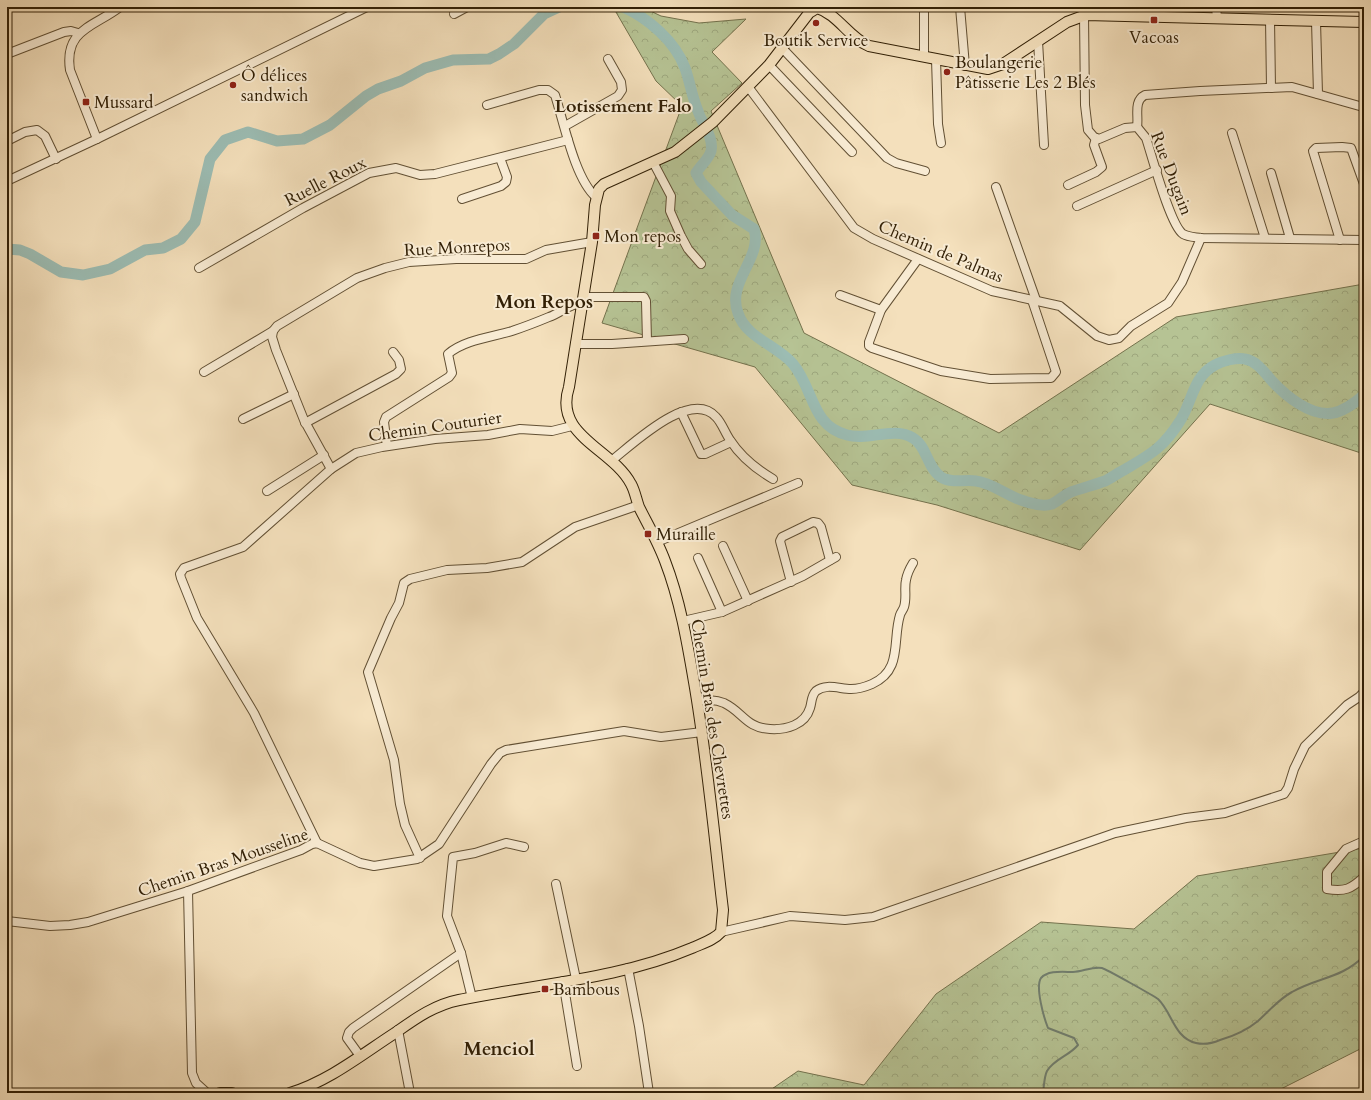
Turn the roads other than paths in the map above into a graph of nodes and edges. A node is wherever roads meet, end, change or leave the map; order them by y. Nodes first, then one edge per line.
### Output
1 (120, 7) edge
2 (366, 7) edge
3 (467, 7) edge
4 (924, 7) edge
5 (960, 7) edge
6 (1216, 7) edge
7 (817, 8) edge
8 (1089, 12) edge
9 (1143, 12) edge
10 (454, 14) dead end
11 (1217, 18) junction
12 (1270, 19) junction
13 (1316, 20) junction
14 (1364, 22) edge
15 (78, 34) junction
16 (1038, 41) junction
17 (782, 48) junction
18 (7, 54) edge
19 (924, 57) junction
20 (608, 58) dead end
21 (936, 59) junction
22 (769, 66) junction
23 (965, 66) junction
24 (749, 88) junction
25 (1271, 88) junction
26 (1318, 94) junction
27 (487, 106) dead end
28 (1363, 107) edge
29 (565, 126) junction
30 (1137, 128) junction
31 (1232, 133) dead end
32 (1096, 138) junction
33 (98, 139) junction
34 (568, 140) junction
35 (7, 141) edge
36 (941, 143) dead end
37 (1044, 145) dead end
38 (852, 152) dead end
39 (500, 158) junction
40 (56, 159) junction
41 (653, 162) junction
42 (1157, 170) junction
43 (925, 171) dead end
44 (1271, 173) dead end
45 (7, 180) edge
46 (1364, 184) edge
47 (1068, 185) dead end
48 (996, 187) dead end
49 (596, 197) junction
50 (462, 199) dead end
51 (1077, 206) dead end
52 (1201, 238) junction
53 (1265, 238) junction
54 (1290, 238) junction
55 (1340, 240) junction
56 (1364, 240) edge
57 (592, 242) junction
58 (918, 259) junction
59 (701, 264) dead end
60 (199, 268) dead end
61 (840, 295) dead end
62 (583, 300) junction
63 (1034, 300) junction
64 (881, 310) junction
65 (273, 331) junction
66 (684, 339) dead end
67 (647, 341) junction
68 (575, 344) junction
69 (393, 352) dead end
70 (204, 372) dead end
71 (294, 394) junction
72 (681, 412) junction
73 (243, 419) dead end
74 (306, 423) junction
75 (572, 426) junction
76 (731, 442) junction
77 (387, 446) junction
78 (324, 455) junction
79 (611, 461) junction
80 (331, 469) junction
81 (773, 479) dead end
82 (798, 483) dead end
83 (267, 491) dead end
84 (638, 505) junction
85 (657, 542) junction
86 (723, 546) dead end
87 (698, 558) dead end
88 (913, 563) dead end
89 (791, 582) junction
90 (748, 601) junction
91 (722, 612) junction
92 (683, 621) junction
93 (1364, 692) edge
94 (697, 701) junction
95 (702, 732) junction
96 (1364, 841) edge
97 (317, 843) junction
98 (524, 847) dead end
99 (420, 858) junction
100 (1364, 877) edge
101 (556, 884) dead end
102 (188, 891) junction
103 (7, 921) edge
104 (721, 932) junction
105 (461, 953) junction
106 (628, 968) junction
107 (576, 979) junction
108 (563, 981) junction
109 (472, 998) junction
110 (398, 1030) junction
111 (360, 1056) junction
112 (577, 1066) dead end
113 (207, 1093) edge
114 (220, 1093) edge
115 (232, 1093) edge
116 (290, 1093) edge
117 (410, 1093) edge
118 (649, 1093) edge

1 - 15 street
2 - 33 street
3 - 10 street
4 - 19 street
5 - 23 street
6 - 11 street
7 - 17 main road
7 - 19 main road
8 - 9 main road
8 - 16 main road
8 - 32 street
9 - 11 main road
11 - 12 main road
12 - 13 main road
12 - 25 street
13 - 14 main road
13 - 26 street
15 - 18 street
15 - 33 street
16 - 23 main road
16 - 37 street
17 - 22 main road
17 - 43 street
19 - 21 main road
20 - 29 street
21 - 23 main road
21 - 36 street
22 - 24 main road
22 - 38 street
24 - 41 main road
24 - 58 street, Chemin de Palmas
25 - 26 street
25 - 30 street
26 - 28 street
27 - 29 street
29 - 34 street
30 - 32 street, Rue Dugain
30 - 42 street, Rue Dugain
31 - 53 street
32 - 47 street
33 - 40 street
34 - 39 street, Ruelle Roux
34 - 49 street
35 - 40 street
39 - 50 street
39 - 60 street, Ruelle Roux
40 - 45 street
41 - 49 main road
41 - 59 street
42 - 51 street
42 - 52 street, Rue Dugain
44 - 54 street
46 - 55 street
48 - 63 street
49 - 57 main road
52 - 53 street, Rue Dugain
52 - 63 street, Chemin de Palmas
53 - 54 street, Rue Dugain
54 - 55 street, Rue Dugain
55 - 56 street, Rue Dugain
57 - 62 main road
57 - 65 street, Rue Monrepos
58 - 63 street, Chemin de Palmas
58 - 64 street
61 - 64 street
62 - 67 street
62 - 68 main road
62 - 77 street
63 - 64 street
65 - 70 street, Rue Monrepos
65 - 71 street
66 - 67 street
67 - 68 street
68 - 75 main road
69 - 74 street
71 - 73 street
71 - 74 street
72 - 76 street
72 - 76 street
72 - 79 street
74 - 78 street
75 - 77 street, Chemin Couturier
75 - 79 main road, Chemin Bras des Chevrettes
76 - 81 street
77 - 80 street, Chemin Couturier
78 - 80 street
78 - 83 street
79 - 84 main road, Chemin Bras des Chevrettes
80 - 97 street, Chemin Couturier
82 - 85 street
84 - 85 main road, Chemin Bras des Chevrettes
84 - 99 street
85 - 92 main road, Chemin Bras des Chevrettes
86 - 90 street
87 - 91 street
88 - 94 street
89 - 89 street
89 - 90 street
90 - 91 street
91 - 92 street
92 - 94 main road, Chemin Bras des Chevrettes
93 - 104 street
94 - 95 main road, Chemin Bras des Chevrettes
95 - 99 street, Chemin Bras Mousseline
95 - 104 main road, Chemin Bras des Chevrettes
96 - 100 street
97 - 99 street, Chemin Bras Mousseline
97 - 102 street, Chemin Bras Mousseline
98 - 105 street
101 - 107 street
102 - 103 street, Chemin Bras Mousseline
102 - 113 street
104 - 106 main road
105 - 109 street
105 - 111 street
106 - 107 main road
106 - 118 street
107 - 108 main road
108 - 109 main road
108 - 112 street
109 - 110 main road
110 - 111 main road
110 - 117 street
111 - 116 main road
114 - 115 main road

